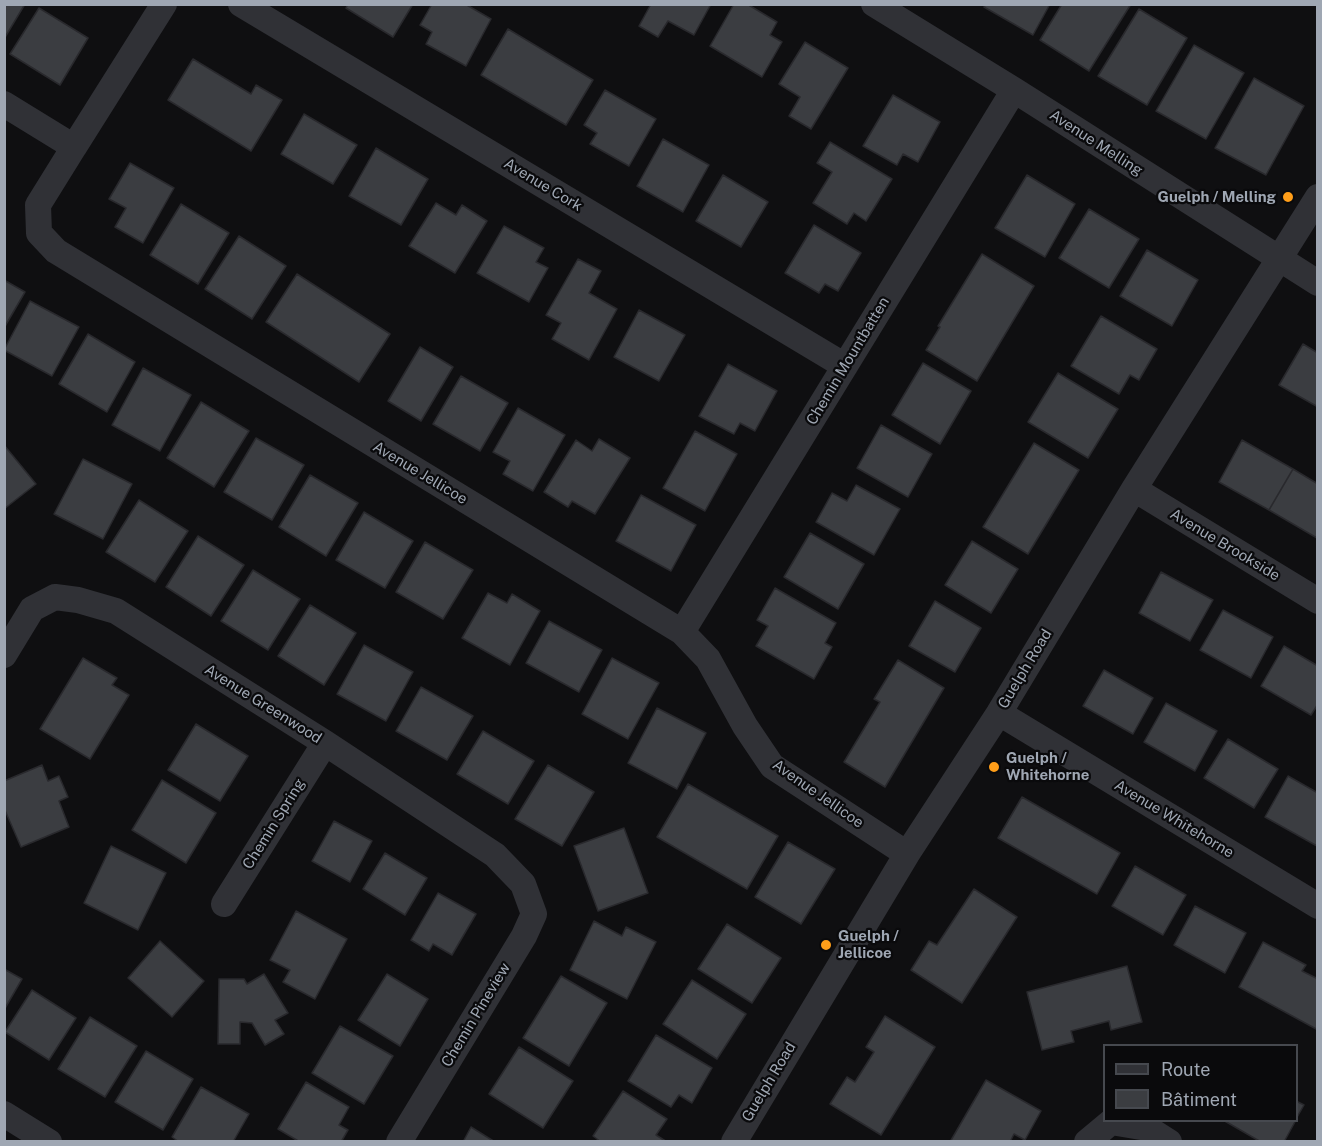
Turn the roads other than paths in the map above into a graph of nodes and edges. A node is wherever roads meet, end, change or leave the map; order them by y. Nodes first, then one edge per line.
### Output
1 (164, 4) edge
2 (241, 4) edge
3 (874, 4) edge
4 (1014, 90) junction
5 (4, 104) edge
6 (74, 147) junction
7 (1317, 197) edge
8 (1279, 260) junction
9 (1317, 283) edge
10 (845, 366) junction
11 (1134, 489) junction
12 (1317, 601) edge
13 (682, 632) junction
14 (4, 656) edge
15 (999, 713) junction
16 (324, 743) junction
17 (907, 854) junction
18 (523, 884) joint
19 (224, 904) dead end
20 (1317, 906) edge
21 (4, 1114) edge
22 (49, 1142) edge
23 (399, 1142) edge
24 (734, 1142) edge
25 (1087, 1142) edge
26 (1169, 1142) edge

1 - 6 street, Avenue Jellicoe
2 - 10 street, Avenue Cork
3 - 4 street, Avenue Melling
4 - 8 street, Avenue Melling
4 - 10 street, Chemin Mountbatten
5 - 6 street
6 - 13 street, Avenue Jellicoe
7 - 8 street, Guelph Road
8 - 9 street, Avenue Melling
8 - 11 street, Guelph Road
10 - 13 street, Chemin Mountbatten
11 - 12 street, Avenue Brookside
11 - 15 street, Guelph Road
13 - 17 street, Avenue Jellicoe
14 - 16 street, Avenue Greenwood
15 - 17 street, Guelph Road
15 - 20 street, Avenue Whitehorne
16 - 18 street, Avenue Greenwood
16 - 19 street, Chemin Spring
17 - 24 street, Guelph Road
18 - 23 street, Chemin Pineview
21 - 22 street
25 - 26 street

